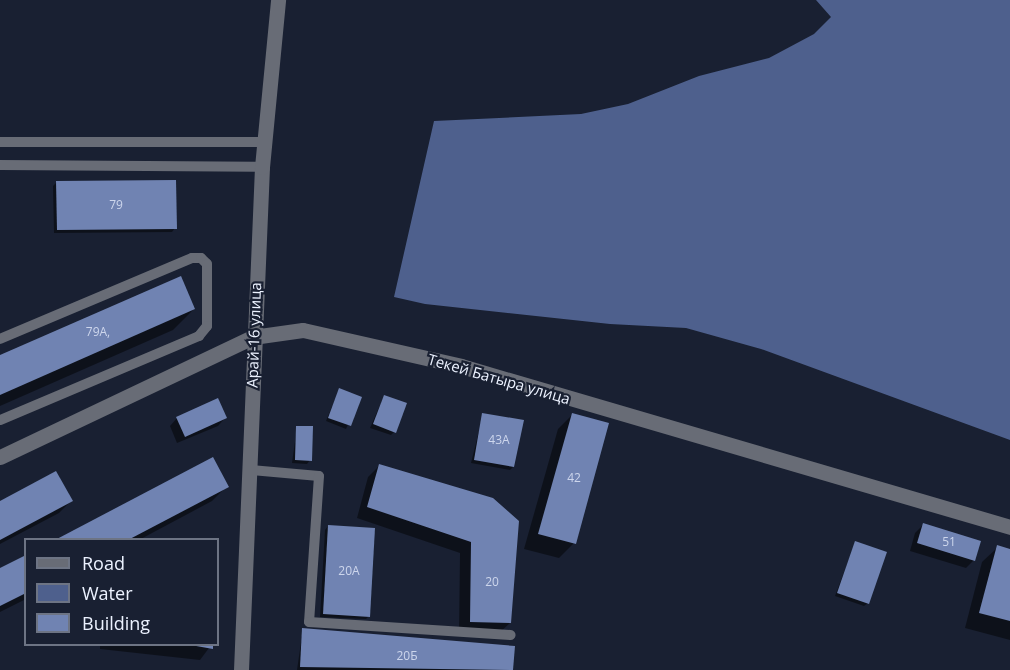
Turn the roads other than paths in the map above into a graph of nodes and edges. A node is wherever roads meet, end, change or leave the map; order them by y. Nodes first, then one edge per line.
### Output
1 (278, 0) edge
2 (0, 142) edge
3 (265, 142) junction
4 (0, 165) edge
5 (262, 167) junction
6 (253, 337) junction
7 (0, 339) edge
8 (0, 420) edge
9 (0, 457) edge
10 (250, 471) junction
11 (1010, 527) edge
12 (511, 635) dead end
13 (241, 670) edge

1 - 3 street, Арай-16 улица
2 - 3 lane
3 - 5 street, Арай-16 улица
4 - 5 lane
5 - 6 street, Арай-16 улица
6 - 9 street, Текей Батыра улица
6 - 10 street, Арай-16 улица
6 - 11 street, Текей Батыра улица
7 - 8 lane
10 - 12 lane
10 - 13 street, Арай-16 улица

